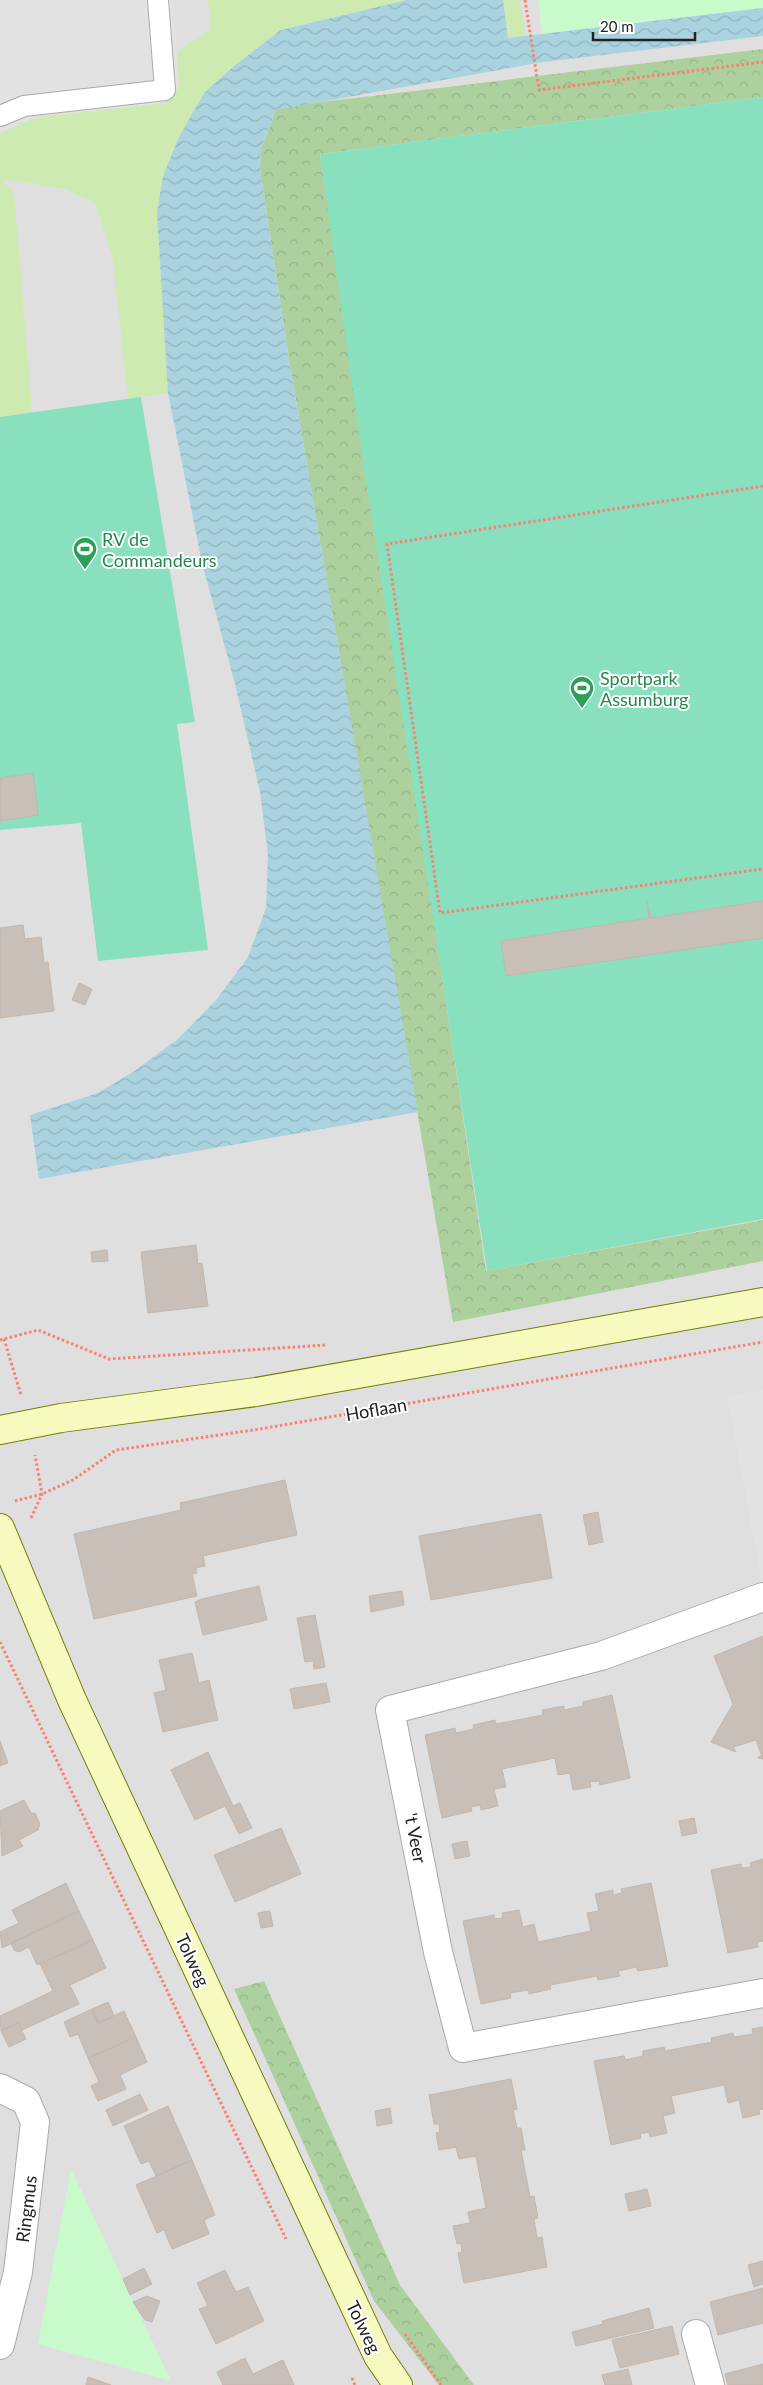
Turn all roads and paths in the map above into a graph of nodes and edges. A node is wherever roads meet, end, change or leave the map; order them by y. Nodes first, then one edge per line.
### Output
1 (158, 0) edge
2 (525, 0) edge
3 (763, 62) edge
4 (0, 116) edge
5 (763, 486) edge
6 (763, 869) edge
7 (763, 1302) edge
8 (2, 1340) edge
9 (763, 1342) edge
10 (333, 1345) dead end
11 (0, 1430) edge
12 (8, 1503) dead end
13 (0, 1528) edge
14 (763, 1597) edge
15 (0, 1642) edge
16 (763, 1993) edge
17 (0, 2088) edge
18 (286, 2241) dead end
19 (696, 2334) dead end
20 (0, 2345) edge
21 (351, 2376) dead end
22 (355, 2385) edge
23 (398, 2385) edge
24 (710, 2385) edge

1 - 4 lane
2 - 3 path
5 - 6 path
7 - 11 main road
8 - 10 path
9 - 12 path, Hoflaan
13 - 23 main road, Tolweg
14 - 16 street, 't Veer
15 - 18 path, Tolweg
17 - 20 street, Ringmus
19 - 24 street
21 - 22 path, Tolweg

